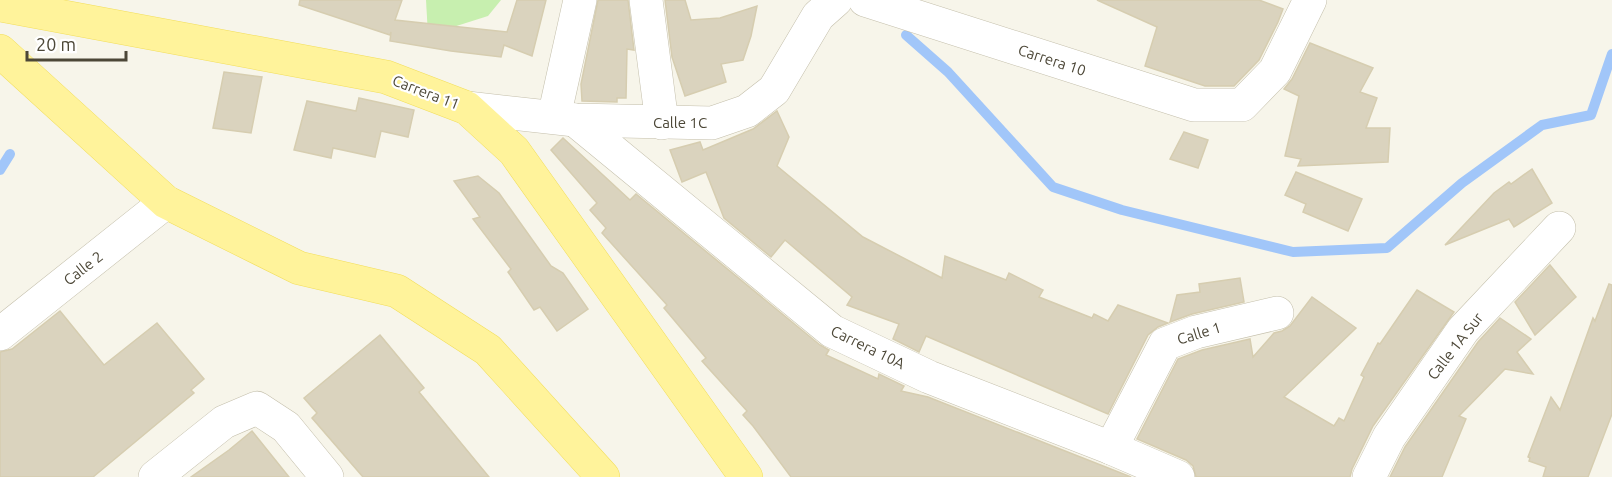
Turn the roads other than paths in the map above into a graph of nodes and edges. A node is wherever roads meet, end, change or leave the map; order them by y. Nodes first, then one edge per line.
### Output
1 (580, 0) edge
2 (646, 0) edge
3 (836, 0) edge
4 (865, 0) edge
5 (1310, 0) edge
6 (1, 7) edge
7 (0, 51) edge
8 (468, 108) junction
9 (564, 119) junction
10 (662, 123) junction
11 (166, 202) junction
12 (1559, 228) dead end
13 (1277, 313) dead end
14 (0, 334) edge
15 (1111, 448) junction
16 (155, 477) edge
17 (327, 477) edge
18 (603, 477) edge
19 (746, 477) edge
20 (1178, 477) edge
21 (1369, 477) edge

1 - 9 street
2 - 10 street
3 - 10 street, Calle 1C
4 - 5 street, Carrera 10
6 - 8 main road, Carrera 11
7 - 11 main road
8 - 9 street, Calle 1C
8 - 19 main road, Carrera 11
9 - 10 street, Calle 1C
9 - 15 street, Carrera 10A
11 - 14 street, Calle 2
11 - 18 main road
12 - 21 street, Calle 1A Sur
13 - 15 street, Calle 1
15 - 20 street, Carrera 10A
16 - 17 street

